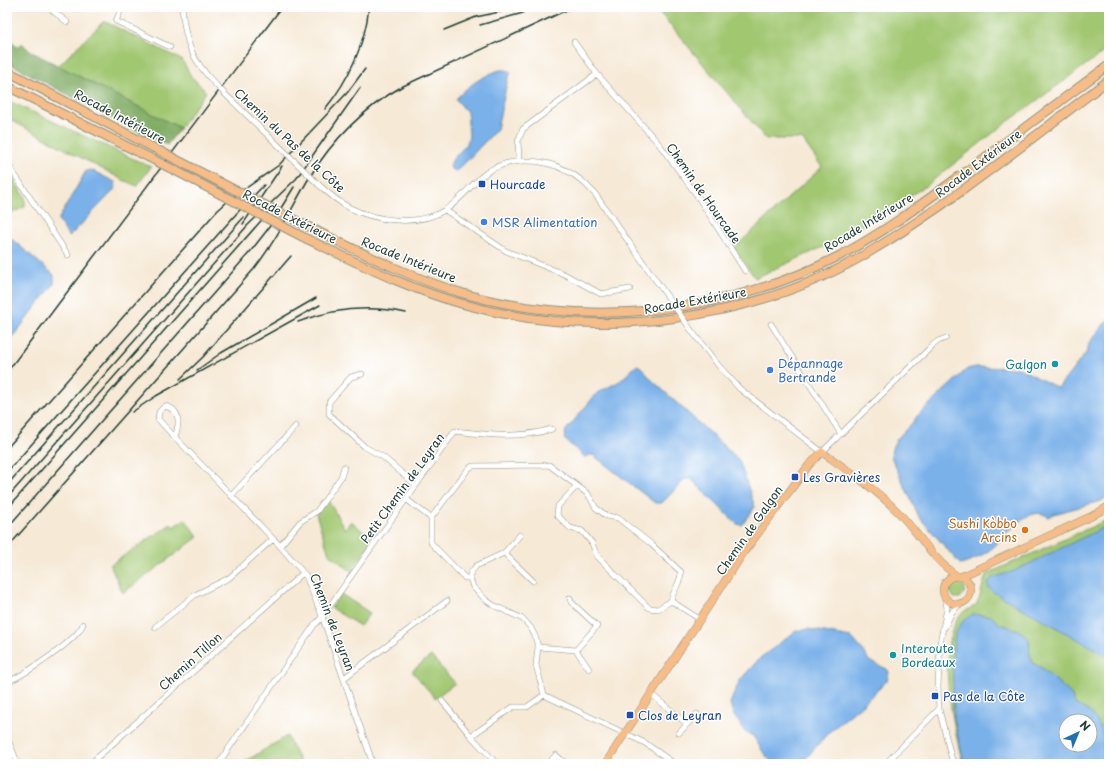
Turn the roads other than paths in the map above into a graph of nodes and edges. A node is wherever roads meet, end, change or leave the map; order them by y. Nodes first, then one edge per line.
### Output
1 (48, 7) edge
2 (122, 7) edge
3 (182, 7) edge
4 (67, 22) dead end
5 (574, 42) dead end
6 (170, 47) dead end
7 (1109, 65) edge
8 (7, 71) edge
9 (597, 74) junction
10 (1109, 80) edge
11 (7, 86) edge
12 (519, 161) junction
13 (7, 163) edge
14 (445, 210) junction
15 (68, 255) dead end
16 (745, 271) dead end
17 (630, 289) dead end
18 (771, 324) dead end
19 (946, 338) dead end
20 (362, 374) dead end
21 (296, 426) dead end
22 (552, 429) dead end
23 (841, 434) junction
24 (175, 437) junction
25 (822, 452) junction
26 (344, 467) dead end
27 (416, 485) junction
28 (577, 486) junction
29 (231, 496) junction
30 (406, 499) junction
31 (1109, 506) edge
32 (431, 518) junction
33 (520, 534) dead end
34 (273, 539) junction
35 (280, 546) junction
36 (504, 553) junction
37 (938, 562) junction
38 (981, 568) junction
39 (303, 573) junction
40 (958, 576) junction
41 (470, 578) junction
42 (533, 581) dead end
43 (945, 584) junction
44 (971, 589) junction
45 (945, 597) junction
46 (570, 598) dead end
47 (447, 601) dead end
48 (671, 601) junction
49 (961, 603) junction
50 (322, 616) junction
51 (701, 620) junction
52 (83, 624) dead end
53 (155, 628) dead end
54 (941, 637) junction
55 (538, 647) junction
56 (576, 650) junction
57 (589, 670) dead end
58 (344, 678) junction
59 (7, 682) edge
60 (651, 694) junction
61 (544, 695) junction
62 (442, 701) dead end
63 (940, 709) junction
64 (696, 714) dead end
65 (687, 724) junction
66 (625, 733) junction
67 (679, 733) dead end
68 (471, 736) junction
69 (7, 737) edge
70 (18, 764) edge
71 (90, 764) edge
72 (218, 764) edge
73 (373, 764) edge
74 (497, 764) edge
75 (548, 764) edge
76 (566, 764) edge
77 (605, 764) edge
78 (675, 764) edge
79 (885, 764) edge
80 (953, 764) edge

1 - 4 street
2 - 6 street
3 - 14 street, Chemin du Pas de la Côte, bridge
5 - 9 street, Chemin de Hourcade
7 - 8 highway, Rocade Intérieure, bridge
9 - 12 street
9 - 16 street, Chemin de Hourcade
10 - 11 highway, Rocade Extérieure, bridge
12 - 14 street, Chemin du Pas de la Côte
12 - 25 street, Chemin du Pas de la Côte, bridge
13 - 15 street
14 - 17 street
18 - 23 street
19 - 23 street, Chemin de Galgon
20 - 27 street
21 - 29 street
22 - 27 street, Petit Chemin de Leyran
23 - 25 street, Chemin de Galgon
24 - 24 street, Chemin de Leyran
24 - 29 street, Chemin de Leyran
25 - 37 main road, Chemin du Pas de la Côte
25 - 51 main road, Chemin de Galgon
26 - 35 street
27 - 30 street, Petit Chemin de Leyran
28 - 32 street
28 - 48 street
28 - 48 street
29 - 34 street, Chemin de Leyran
30 - 32 street
30 - 50 street, Petit Chemin de Leyran
31 - 38 main road
32 - 41 street
33 - 36 street
34 - 35 street, Chemin de Leyran
34 - 53 street
35 - 39 street, Chemin de Leyran
36 - 41 street
36 - 42 street
37 - 40 main road, Chemin du Pas de la Côte
37 - 43 main road, Chemin du Pas de la Côte
38 - 40 main road
38 - 44 main road
39 - 50 street, Chemin de Leyran
39 - 71 street, Chemin Tillon
40 - 43 main road
40 - 44 main road
41 - 55 street
43 - 45 main road
44 - 49 main road
45 - 49 main road
45 - 54 street
46 - 56 street
47 - 58 street
48 - 51 street
49 - 54 street
50 - 58 street, Chemin de Leyran
50 - 72 street, Petit Chemin de Leyran
51 - 60 main road, Chemin de Galgon
52 - 59 street
54 - 63 street
55 - 56 street
55 - 61 street
56 - 57 street
58 - 73 street, Chemin de Leyran
60 - 65 street
60 - 66 main road, Chemin de Galgon
61 - 66 street
61 - 68 street
62 - 68 street
63 - 79 street
63 - 80 street
64 - 65 street
65 - 67 street
66 - 77 main road, Chemin de Galgon
66 - 78 street
68 - 74 street
69 - 70 street
75 - 76 street

